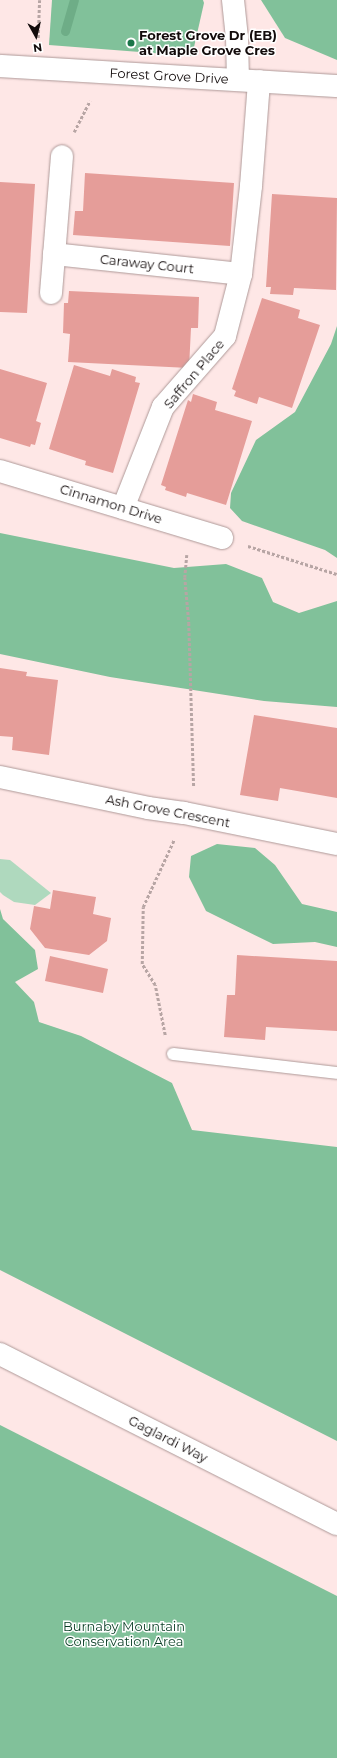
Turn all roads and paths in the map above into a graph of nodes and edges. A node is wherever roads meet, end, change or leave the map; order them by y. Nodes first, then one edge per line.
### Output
1 (39, 0) edge
2 (233, 0) edge
3 (38, 38) dead end
4 (0, 66) edge
5 (248, 81) junction
6 (337, 86) edge
7 (90, 101) dead end
8 (62, 156) joint
9 (54, 254) junction
10 (241, 274) junction
11 (51, 293) dead end
12 (0, 470) edge
13 (123, 508) junction
14 (184, 527) junction
15 (222, 538) joint
16 (337, 574) edge
17 (0, 777) edge
18 (194, 792) dead end
19 (177, 835) dead end
20 (337, 844) edge
21 (173, 1054) joint
22 (337, 1073) edge
23 (0, 1354) edge
24 (337, 1524) edge

1 - 3 path
2 - 5 street, Saffron Place
4 - 5 street, Forest Grove Drive
5 - 6 street, Forest Grove Drive
5 - 10 street, Saffron Place
7 - 8 path
8 - 9 street
9 - 10 street, Caraway Court
9 - 11 street
10 - 13 street, Saffron Place
12 - 13 street, Cinnamon Drive
13 - 14 street, Cinnamon Drive
14 - 15 street, Cinnamon Drive
14 - 18 path
15 - 16 path
17 - 20 street, Ash Grove Crescent
19 - 21 path
21 - 22 lane
23 - 24 street, Gaglardi Way

